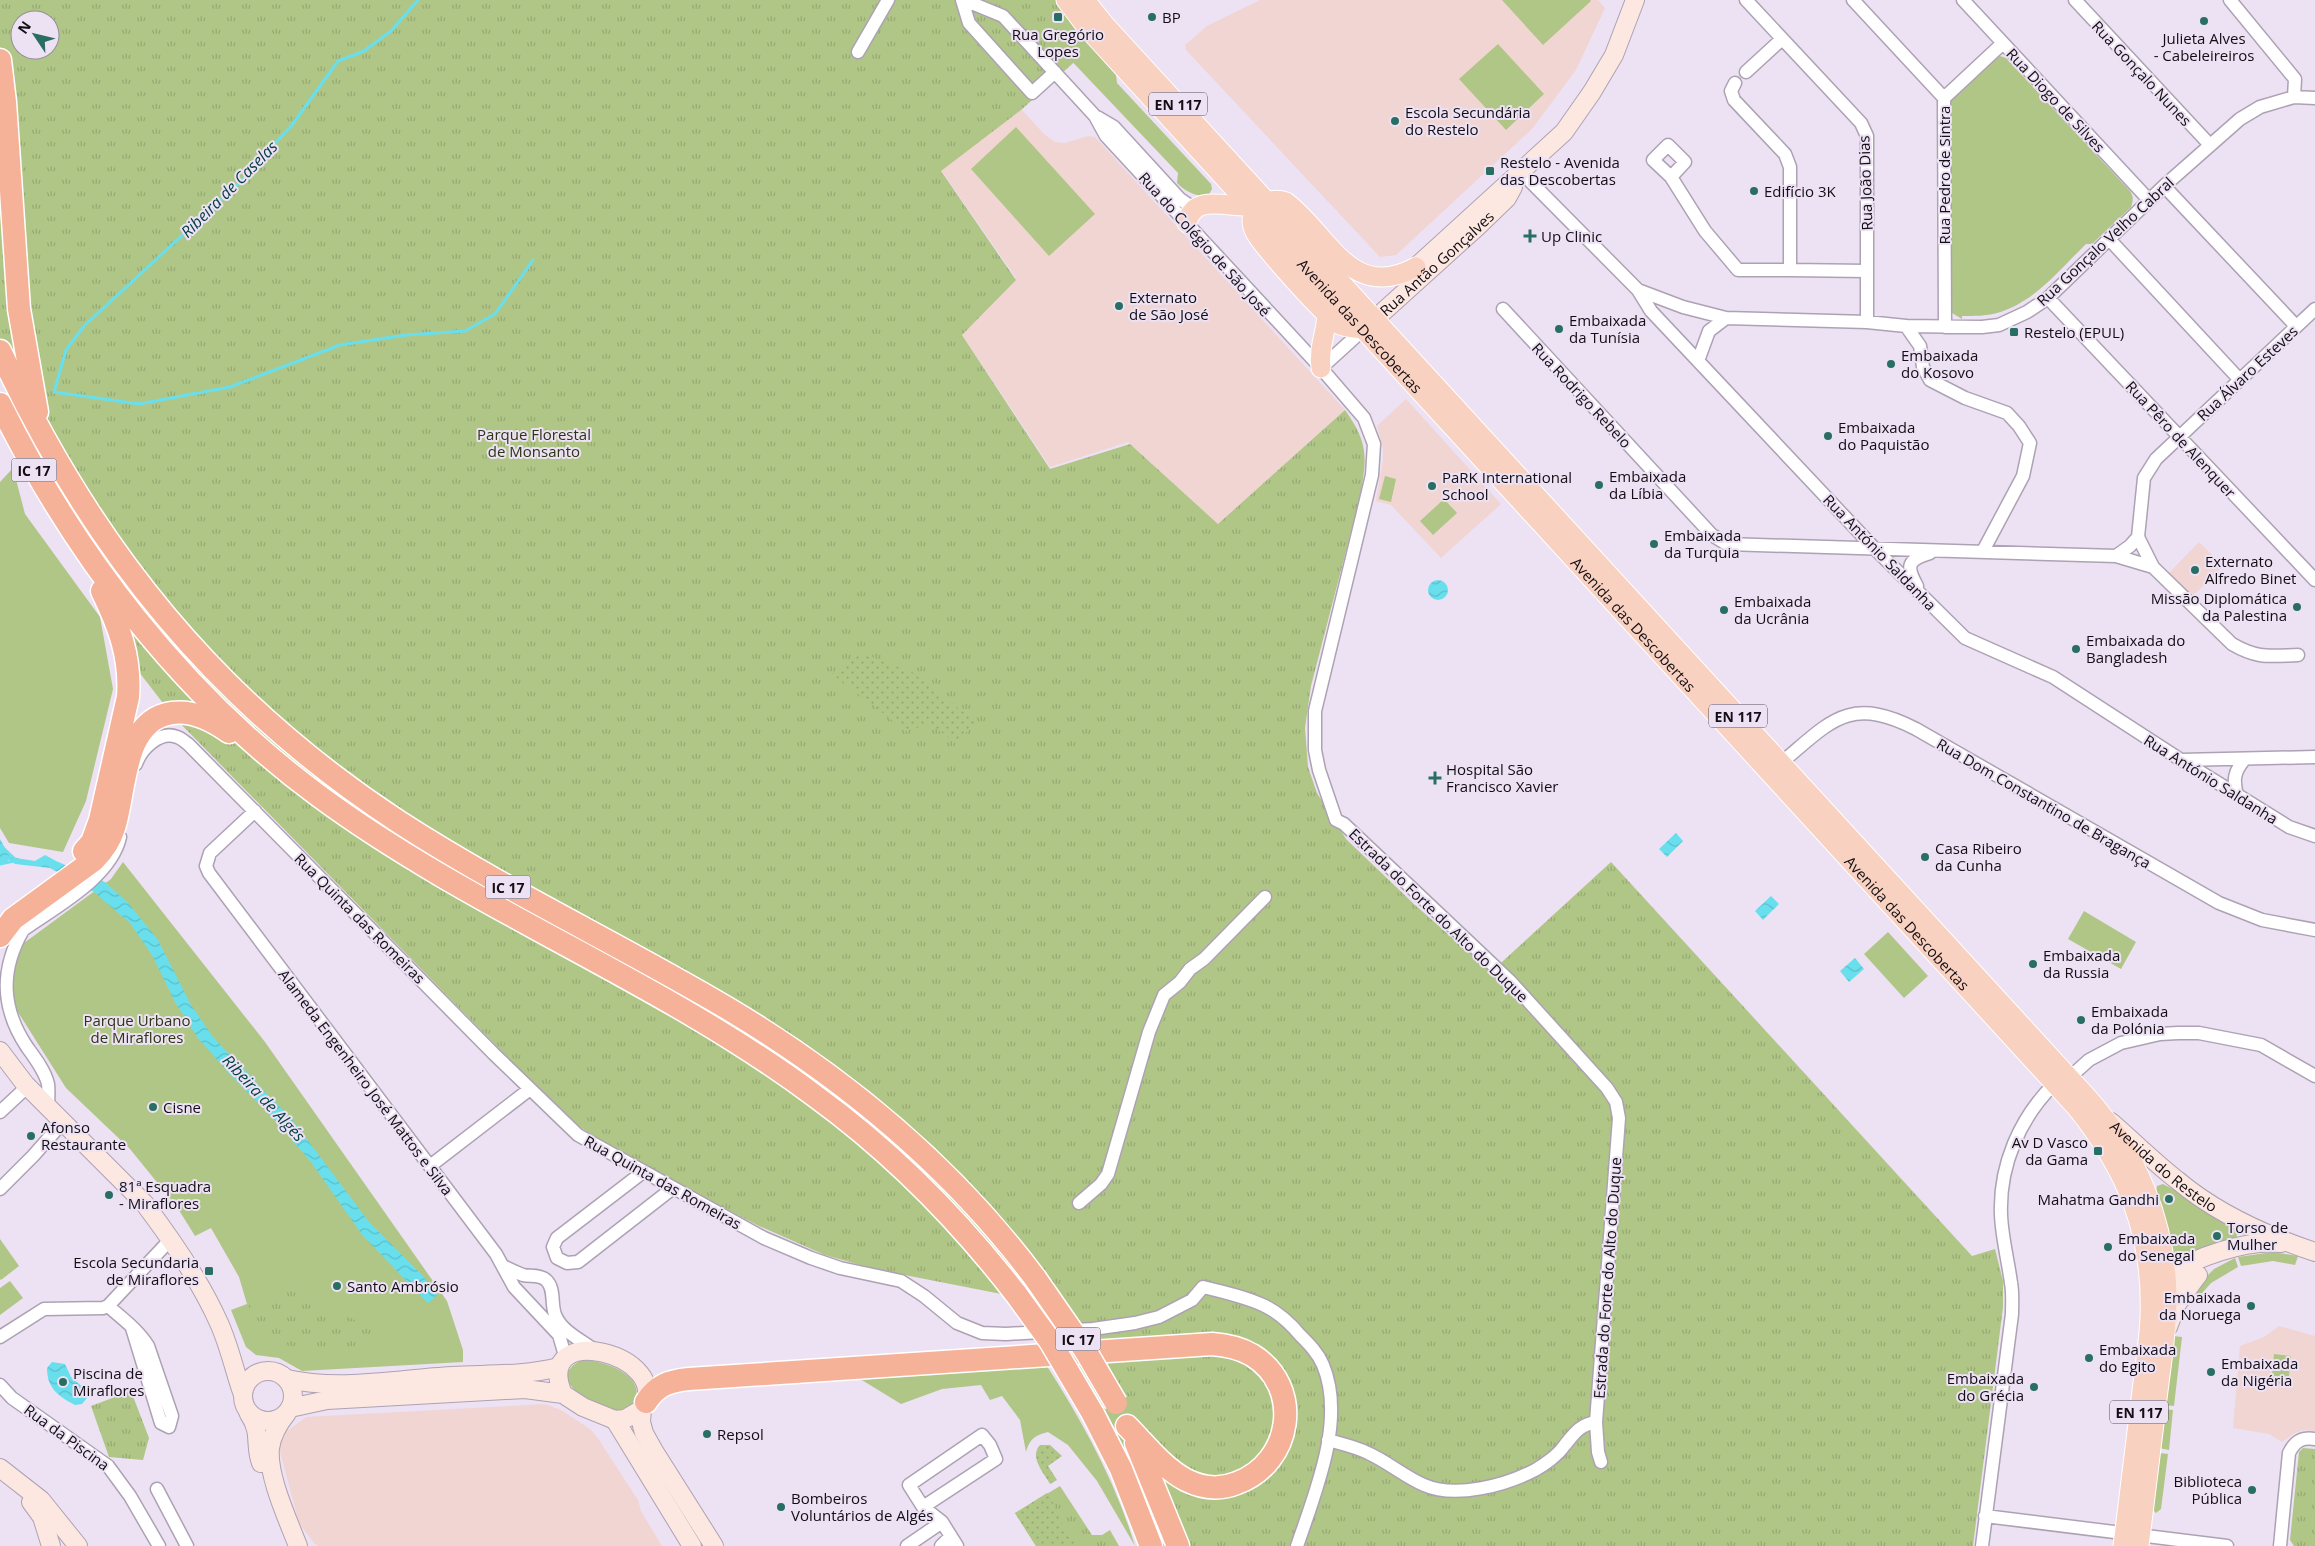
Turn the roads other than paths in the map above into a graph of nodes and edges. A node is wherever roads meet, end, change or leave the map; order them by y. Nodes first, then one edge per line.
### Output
1 (888, 0) edge
2 (963, 0) edge
3 (1066, 0) edge
4 (1635, 0) edge
5 (1746, 0) edge
6 (1852, 0) edge
7 (1963, 0) edge
8 (2075, 0) edge
9 (2230, 0) edge
10 (1087, 2) edge
11 (1782, 39) junction
12 (2003, 43) junction
13 (858, 52) dead end
14 (0, 60) edge
15 (1055, 72) junction
16 (1746, 72) dead end
17 (1734, 83) dead end
18 (2294, 97) junction
19 (1944, 98) junction
20 (2315, 98) edge
21 (2210, 145) junction
22 (1213, 165) junction
23 (1521, 172) junction
24 (1671, 177) dead end
25 (2164, 186) junction
26 (2149, 200) junction
27 (1215, 204) junction
28 (1259, 206) junction
29 (1190, 215) junction
30 (2109, 239) junction
31 (1346, 264) junction
32 (1416, 266) joint
33 (1790, 270) junction
34 (1867, 271) junction
35 (1348, 290) junction
36 (1638, 290) junction
37 (2048, 298) junction
38 (2315, 309) edge
39 (1503, 310) dead end
40 (1327, 315) junction
41 (1726, 318) junction
42 (1867, 322) junction
43 (1369, 324) junction
44 (1906, 326) junction
45 (1930, 326) junction
46 (1945, 326) junction
47 (2296, 326) junction
48 (1920, 346) junction
49 (0, 351) edge
50 (1698, 361) junction
51 (1321, 368) junction
52 (2239, 379) junction
53 (0, 404) edge
54 (40, 432) junction
55 (2179, 436) junction
56 (74, 534) junction
57 (2138, 537) junction
58 (1876, 548) junction
59 (1941, 550) junction
60 (1983, 551) junction
61 (2116, 556) junction
62 (2153, 567) junction
63 (2315, 580) edge
64 (1921, 595) junction
65 (2298, 655) dead end
66 (2315, 757) edge
67 (2181, 760) junction
68 (2244, 760) junction
69 (1781, 763) junction
70 (317, 795) junction
71 (2237, 795) junction
72 (255, 811) junction
73 (2315, 836) edge
74 (1265, 897) dead end
75 (0, 912) edge
76 (2315, 930) edge
77 (0, 936) edge
78 (0, 1051) edge
79 (2315, 1076) edge
80 (2062, 1081) junction
81 (28, 1086) junction
82 (530, 1089) junction
83 (48, 1107) junction
84 (0, 1112) edge
85 (2101, 1113) junction
86 (63, 1122) junction
87 (430, 1166) junction
88 (643, 1172) junction
89 (673, 1188) junction
90 (0, 1189) edge
91 (1079, 1204) dead end
92 (2229, 1214) junction
93 (170, 1240) junction
94 (2228, 1250) junction
95 (2308, 1250) edge
96 (505, 1267) junction
97 (2198, 1275) junction
98 (2158, 1276) junction
99 (552, 1297) junction
100 (531, 1304) junction
101 (108, 1306) junction
102 (132, 1328) junction
103 (0, 1337) edge
104 (225, 1340) junction
105 (2164, 1341) junction
106 (594, 1350) junction
107 (562, 1363) junction
108 (262, 1371) junction
109 (287, 1379) junction
110 (0, 1385) edge
111 (242, 1392) junction
112 (563, 1394) junction
113 (644, 1406) junction
114 (289, 1410) junction
115 (249, 1414) junction
116 (615, 1420) junction
117 (1596, 1422) junction
118 (1127, 1426) junction
119 (2315, 1439) edge
120 (1328, 1440) junction
121 (1601, 1462) dead end
122 (2, 1470) edge
123 (157, 1489) dead end
124 (923, 1507) junction
125 (1985, 1516) junction
126 (942, 1522) junction
127 (711, 1540) edge
128 (2132, 1540) edge
129 (954, 1541) edge
130 (691, 1545) edge
131 (51, 1546) edge
132 (78, 1546) edge
133 (160, 1546) edge
134 (187, 1546) edge
135 (291, 1546) edge
136 (298, 1546) edge
137 (908, 1546) edge
138 (941, 1546) edge
139 (1152, 1546) edge
140 (1178, 1546) edge
141 (1296, 1546) edge
142 (1982, 1546) edge
143 (2227, 1546) edge
144 (2280, 1546) edge

1 - 13 street
2 - 15 street, Rua do Colégio de São José
2 - 15 street
3 - 22 main road, Avenida das Descobertas
4 - 23 street, Rua Antão Gonçalves
5 - 11 street, Rua João Dias
6 - 19 street, Rua Pedro de Sintra
7 - 12 street, Rua Diogo de Silves
8 - 21 street, Rua Gonçalo Nunes
9 - 18 street
10 - 28 main road, Avenida das Descobertas / EN 117
11 - 16 street
11 - 34 street, Rua João Dias
12 - 19 street
12 - 26 street, Rua Diogo de Silves
14 - 54 highway
15 - 29 street, Rua do Colégio de São José
17 - 33 street
18 - 20 street, Rua Gonçalo Velho Cabral
18 - 21 street, Rua Gonçalo Velho Cabral
19 - 46 street, Rua Pedro de Sintra
21 - 25 street, Rua Gonçalo Velho Cabral
22 - 27 main road
22 - 28 main road, Avenida das Descobertas
23 - 32 street, Rua Antão Gonçalves
23 - 36 street, Rua António Saldanha
23 - 43 street, Rua Antão Gonçalves
24 - 33 street
25 - 26 street, Rua Gonçalo Velho Cabral
25 - 47 street
26 - 30 street, Rua Gonçalo Velho Cabral
27 - 28 main road
27 - 29 main road
28 - 31 main road
28 - 35 main road, Avenida das Descobertas / EN 117
28 - 40 main road
28 - 43 main road, Avenida das Descobertas
29 - 51 street, Rua do Colégio de São José
30 - 37 street, Rua Gonçalo Velho Cabral
30 - 52 street
31 - 32 main road
31 - 35 main road
33 - 34 street
34 - 42 street, Rua João Dias
35 - 43 main road, Avenida das Descobertas / EN 117
36 - 41 street, Rua Gonçalo Velho Cabral
36 - 50 street, Rua António Saldanha
37 - 46 street, Rua Gonçalo Velho Cabral
37 - 55 street, Rua Pêro de Alenquer
38 - 47 street, Rua Álvaro Esteves
39 - 58 street, Rua Rodrigo Rebelo
40 - 43 main road
40 - 51 main road
41 - 42 street, Rua Gonçalo Velho Cabral
41 - 50 street
42 - 44 street, Rua Gonçalo Velho Cabral
43 - 51 street, Rua Antão Gonçalves
43 - 69 main road, Avenida das Descobertas / EN 117
43 - 80 main road, Avenida das Descobertas
44 - 45 street, Rua Gonçalo Velho Cabral
44 - 48 street
45 - 46 street, Rua Gonçalo Velho Cabral
45 - 48 street
47 - 52 street, Rua Álvaro Esteves
48 - 60 street
49 - 54 highway, IC 17
50 - 58 street, Rua António Saldanha
51 - 117 street, Estrada do Forte do Alto do Duque
52 - 55 street, Rua Álvaro Esteves
53 - 56 highway, IC 17
54 - 118 highway, IC 17, bridge
55 - 57 street, Rua Álvaro Esteves
55 - 63 street, Rua Pêro de Alenquer
56 - 70 highway, IC 17
56 - 75 highway
57 - 61 street
57 - 62 street
58 - 59 street, Rua Rodrigo Rebelo
58 - 64 street, Rua António Saldanha
59 - 60 street, Rua Rodrigo Rebelo
59 - 64 street
60 - 61 street, Rua Rodrigo Rebelo
61 - 62 street, Rua Rodrigo Rebelo
62 - 65 street
64 - 67 street, Rua António Saldanha
66 - 68 street
67 - 68 street
67 - 71 street, Rua António Saldanha
68 - 71 street
69 - 76 street, Rua Dom Constantino de Bragança
69 - 80 main road, Avenida das Descobertas / EN 117
70 - 77 highway
70 - 139 highway, IC 17, bridge
71 - 73 street, Rua António Saldanha
72 - 82 street, Rua Quinta das Romeiras
72 - 83 street, Rua Quinta das Romeiras
72 - 87 street, Alameda Engenheiro José Mattos e Silva
74 - 91 street
78 - 81 street
79 - 80 street
80 - 85 main road, Avenida das Descobertas / EN 117
80 - 98 main road, Avenida das Descobertas
80 - 125 street
81 - 83 street
81 - 84 street
82 - 87 street
82 - 88 street, Rua Quinta das Romeiras
83 - 86 street
85 - 92 street, Avenida do Restelo
85 - 98 main road, Avenida das Descobertas / EN 117
86 - 90 street
86 - 93 street
87 - 96 street, Alameda Engenheiro José Mattos e Silva
88 - 89 street, Rua Quinta das Romeiras
88 - 89 street
89 - 120 street, Rua Quinta das Romeiras
92 - 94 street, Avenida do Restelo
92 - 95 street, Avenida do Restelo
93 - 101 street
93 - 104 street
94 - 95 street, Avenida do Restelo
94 - 97 street, Avenida do Restelo
94 - 98 street, Avenida do Restelo
96 - 99 street
96 - 100 street, Alameda Engenheiro José Mattos e Silva
97 - 98 street
97 - 105 street, Avenida do Restelo
98 - 105 main road, EN 117
98 - 128 main road, EN 117
99 - 100 street
99 - 106 street
100 - 107 street, Alameda Engenheiro José Mattos e Silva
101 - 102 street
101 - 103 street
102 - 102 street
104 - 108 street
104 - 111 street
105 - 128 main road, EN 117
106 - 107 street
106 - 113 street
107 - 109 street
107 - 112 street
108 - 109 street
108 - 111 street
109 - 114 street
110 - 133 street, Rua da Piscina
111 - 115 street
112 - 114 street
112 - 116 street
113 - 116 street
113 - 118 highway
113 - 127 street
114 - 115 street
114 - 136 street
115 - 135 street
116 - 130 street
117 - 120 street
117 - 121 street, Estrada do Forte do Alto do Duque
118 - 140 highway, IC 17
119 - 144 street
120 - 141 street
122 - 131 street
122 - 132 street
123 - 134 street
124 - 124 street
124 - 126 street
125 - 128 street
125 - 142 street
126 - 129 street
126 - 137 street
127 - 130 street
128 - 143 street
129 - 138 street

